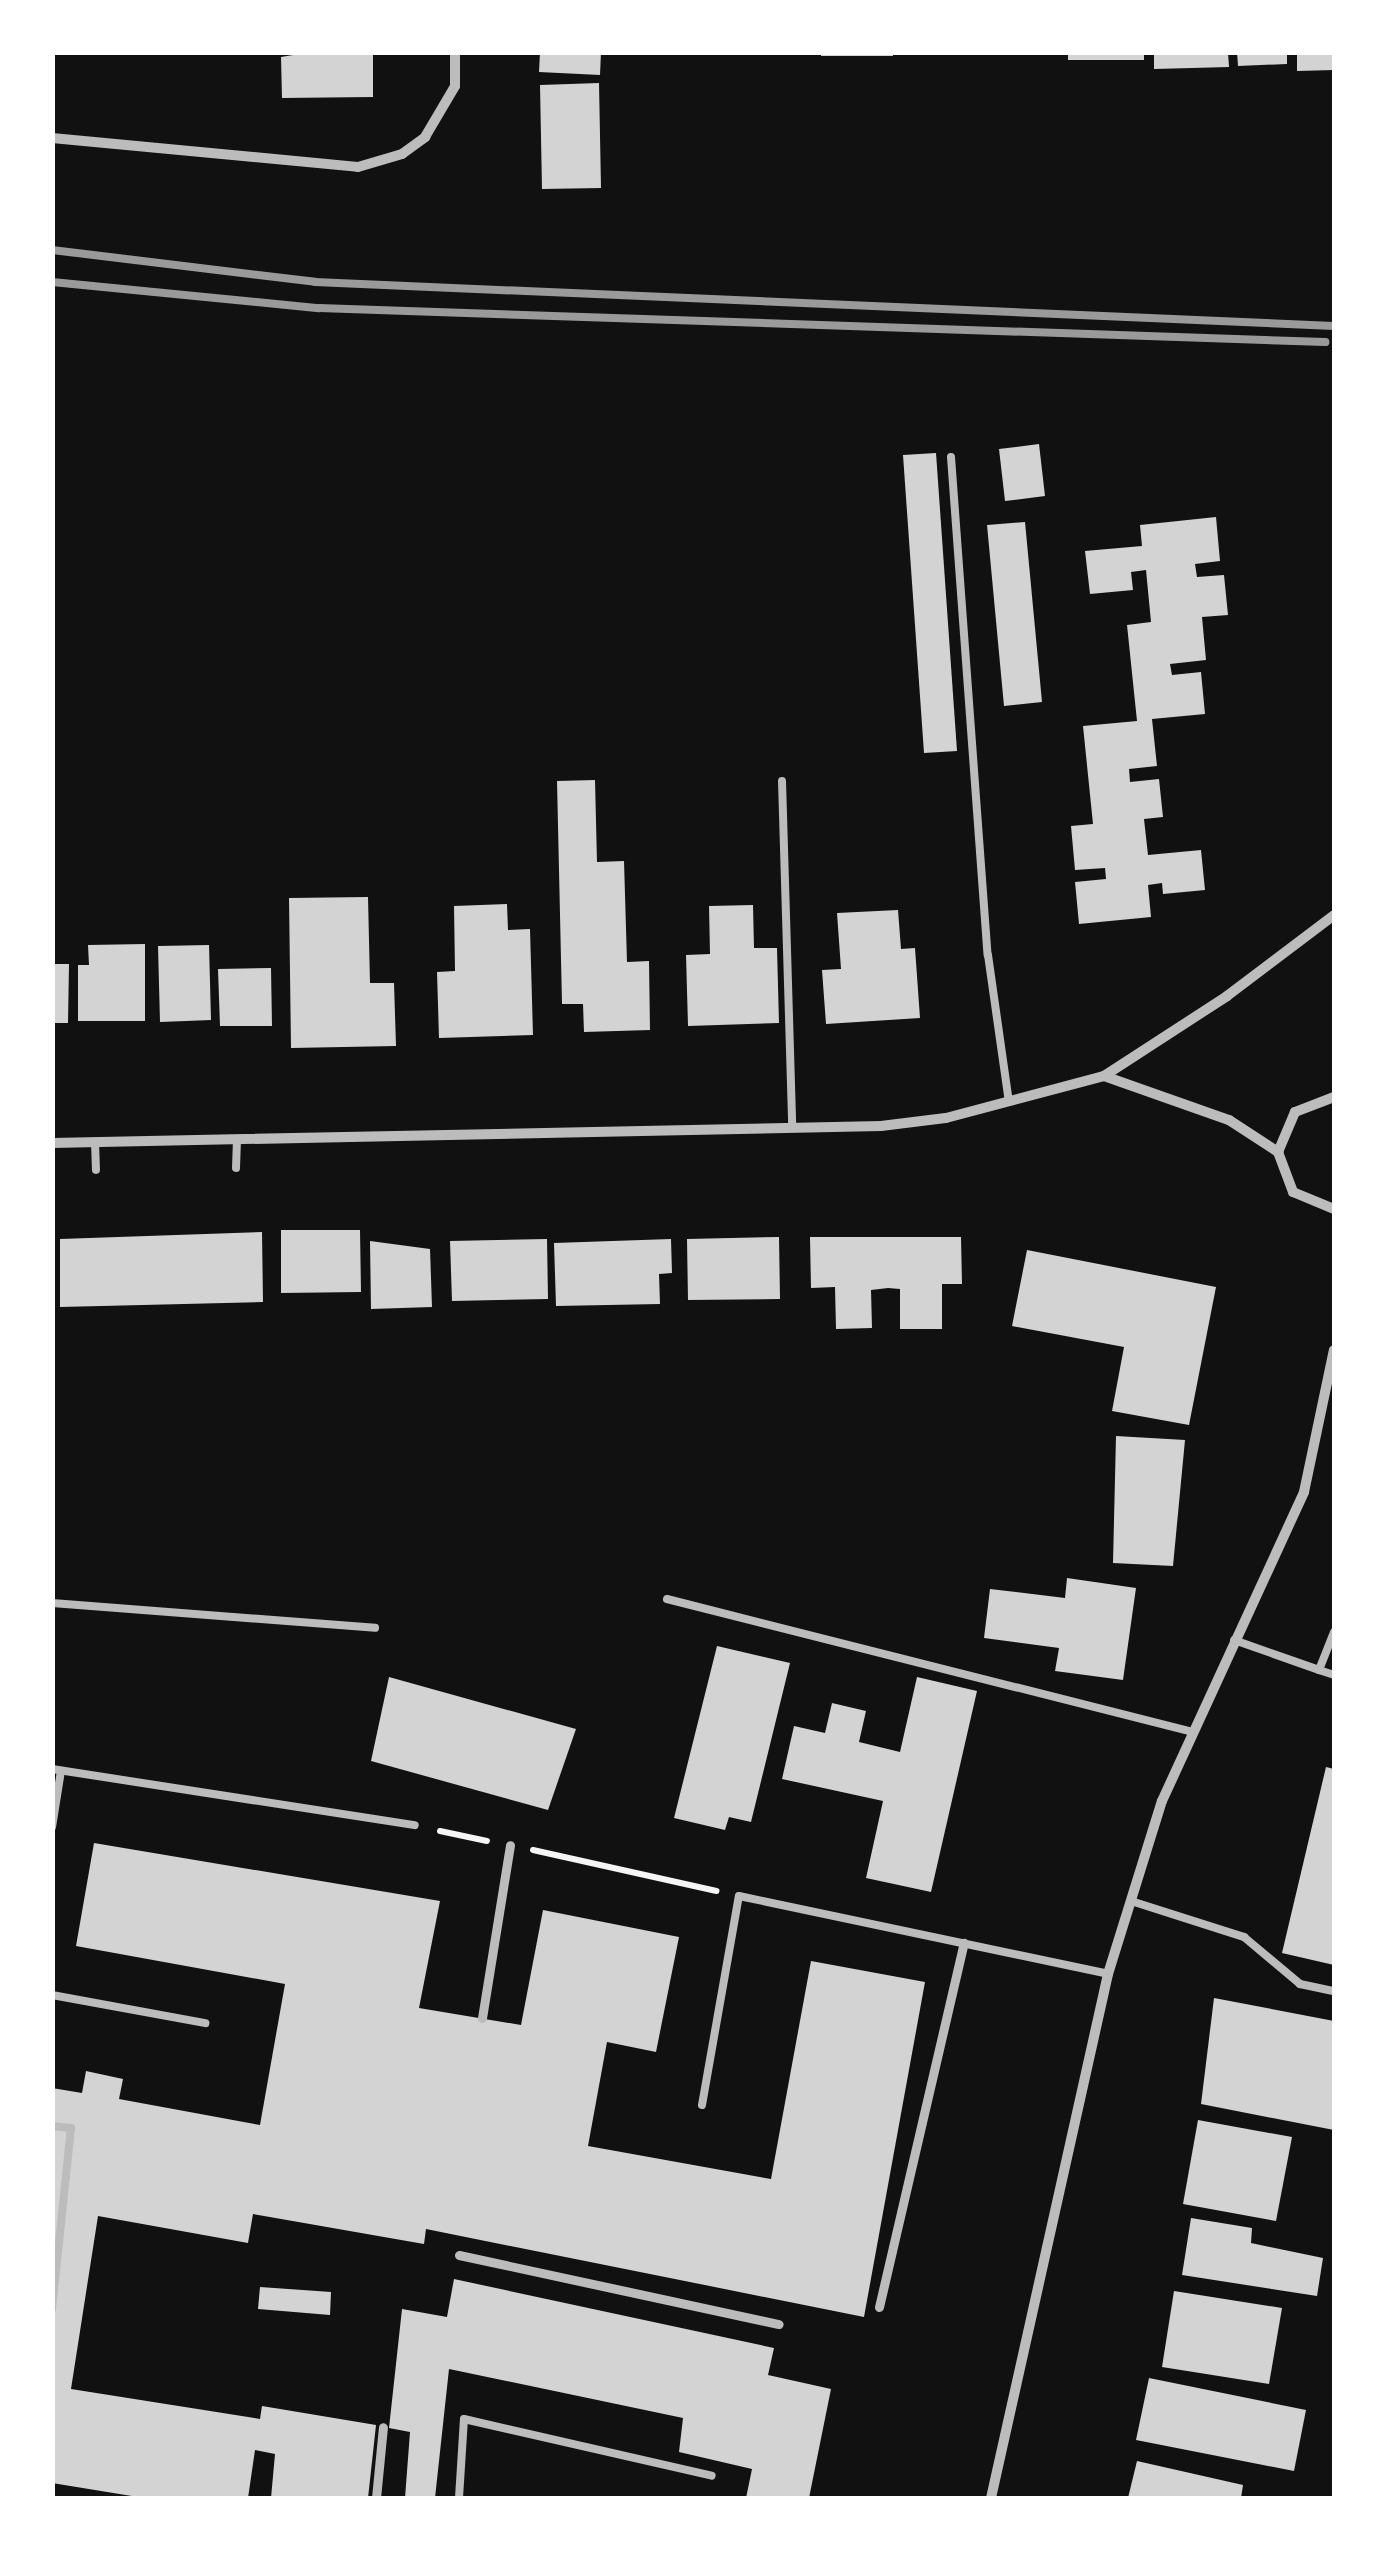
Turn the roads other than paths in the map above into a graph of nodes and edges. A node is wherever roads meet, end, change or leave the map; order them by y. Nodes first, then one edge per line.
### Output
1 (455, 52) edge
2 (52, 138) edge
3 (951, 457) dead end
4 (782, 781) dead end
5 (1334, 915) edge
6 (1104, 1076) junction
7 (1334, 1098) edge
8 (1009, 1102) junction
9 (792, 1128) junction
10 (236, 1139) junction
11 (95, 1142) junction
12 (52, 1143) edge
13 (1278, 1152) junction
14 (236, 1168) dead end
15 (96, 1170) dead end
16 (1334, 1209) edge
17 (1334, 1350) edge
18 (667, 1599) dead end
19 (52, 1603) edge
20 (374, 1628) dead end
21 (1334, 1632) edge
22 (1234, 1640) junction
23 (1319, 1670) junction
24 (1334, 1676) edge
25 (1193, 1732) junction
26 (57, 1770) edge
27 (414, 1826) road end
28 (52, 1827) edge
29 (510, 1845) road end
30 (1131, 1901) junction
31 (964, 1942) junction
32 (1108, 1974) junction
33 (1334, 1992) edge
34 (52, 1995) edge
35 (482, 2018) dead end
36 (205, 2023) dead end
37 (702, 2105) dead end
38 (52, 2126) edge
39 (56, 2244) edge
40 (459, 2256) dead end
41 (879, 2307) dead end
42 (52, 2309) edge
43 (778, 2324) dead end
44 (383, 2427) dead end
45 (712, 2476) dead end
46 (376, 2498) edge
47 (459, 2498) edge
48 (991, 2498) edge

1 - 2 street
3 - 8 lane
4 - 9 lane
5 - 6 street
6 - 8 street
6 - 13 street
7 - 13 street
8 - 9 street
9 - 10 street
10 - 11 street
10 - 14 lane
11 - 12 street
11 - 15 lane
13 - 16 street
17 - 22 street
18 - 25 lane
19 - 20 lane
21 - 23 lane
22 - 23 lane
22 - 25 street
23 - 24 lane
25 - 30 street
26 - 27 lane
26 - 28 lane
29 - 35 street
30 - 32 street
30 - 33 lane
31 - 32 lane
31 - 37 lane
31 - 41 street
32 - 48 street
34 - 36 lane
38 - 39 lane
39 - 42 lane
40 - 43 street
44 - 46 street
45 - 47 lane

